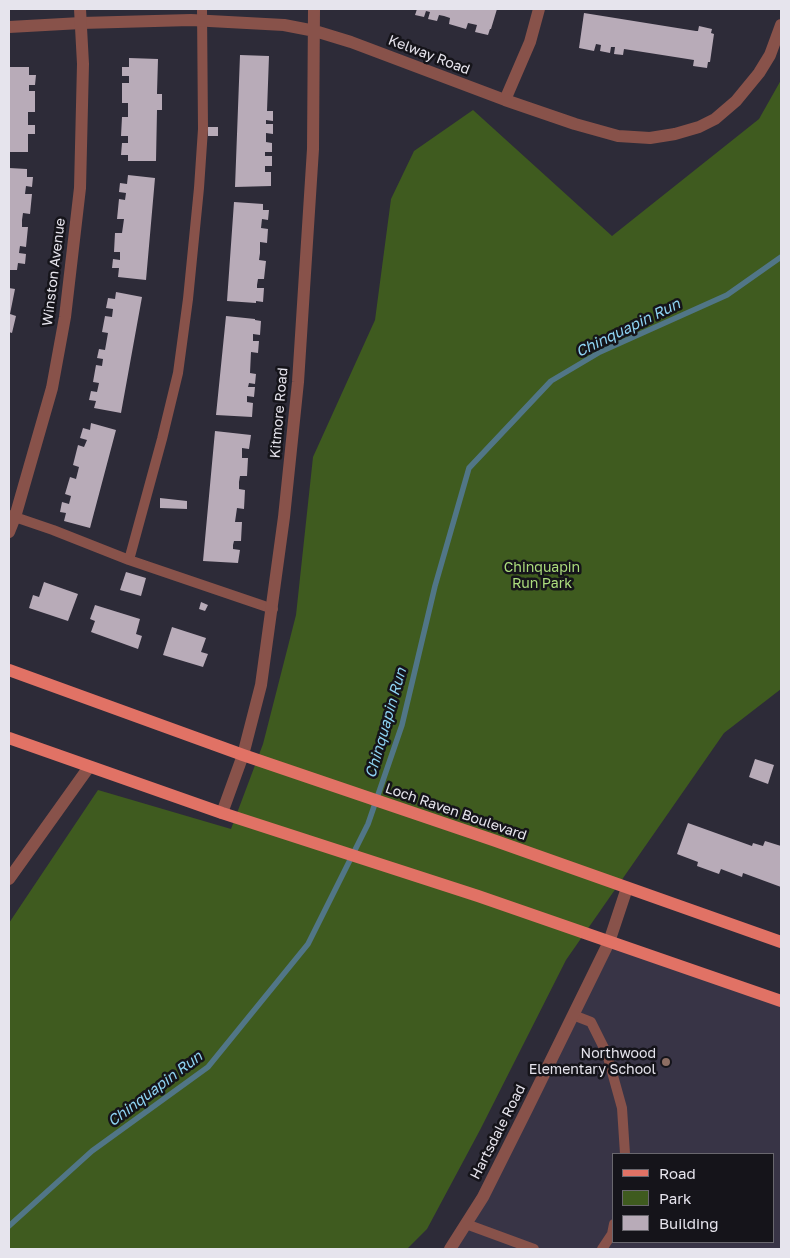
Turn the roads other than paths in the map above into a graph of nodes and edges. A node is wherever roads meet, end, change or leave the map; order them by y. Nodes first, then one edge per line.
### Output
1 (80, 9) edge
2 (314, 9) edge
3 (539, 9) edge
4 (202, 15) edge
5 (81, 23) junction
6 (781, 25) edge
7 (9, 27) edge
8 (315, 31) junction
9 (505, 100) junction
10 (12, 516) edge
11 (9, 532) edge
12 (129, 560) junction
13 (273, 609) junction
14 (9, 670) edge
15 (9, 738) edge
16 (243, 755) junction
17 (89, 767) junction
18 (222, 813) junction
19 (9, 879) edge
20 (628, 888) junction
21 (609, 942) junction
22 (781, 942) edge
23 (781, 1001) edge
24 (573, 1015) junction
25 (625, 1153) edge
26 (466, 1224) junction
27 (612, 1234) edge
28 (450, 1249) edge
29 (534, 1249) edge
30 (602, 1249) edge

1 - 5 street, Winston Avenue
2 - 8 street, Kitmore Road
3 - 9 street
4 - 5 street, Kelway Road
4 - 8 street, Kelway Road
4 - 12 lane
5 - 7 street, Kelway Road
5 - 10 street, Winston Avenue
6 - 9 street, Kelway Road
8 - 9 street, Kelway Road
8 - 13 street, Kitmore Road
10 - 11 street, Winston Avenue
10 - 12 lane
12 - 13 lane
13 - 16 street, Kitmore Road
14 - 16 main road, Loch Raven Boulevard
15 - 17 main road
16 - 18 street, Kitmore Road
16 - 20 main road, Loch Raven Boulevard
17 - 18 main road
17 - 19 street
18 - 21 main road
20 - 21 street, Hartsdale Road
20 - 22 main road, Loch Raven Boulevard
21 - 23 main road
21 - 24 street, Hartsdale Road
24 - 25 lane
24 - 26 street, Hartsdale Road
26 - 28 street, Hartsdale Road
26 - 29 lane
27 - 30 lane

